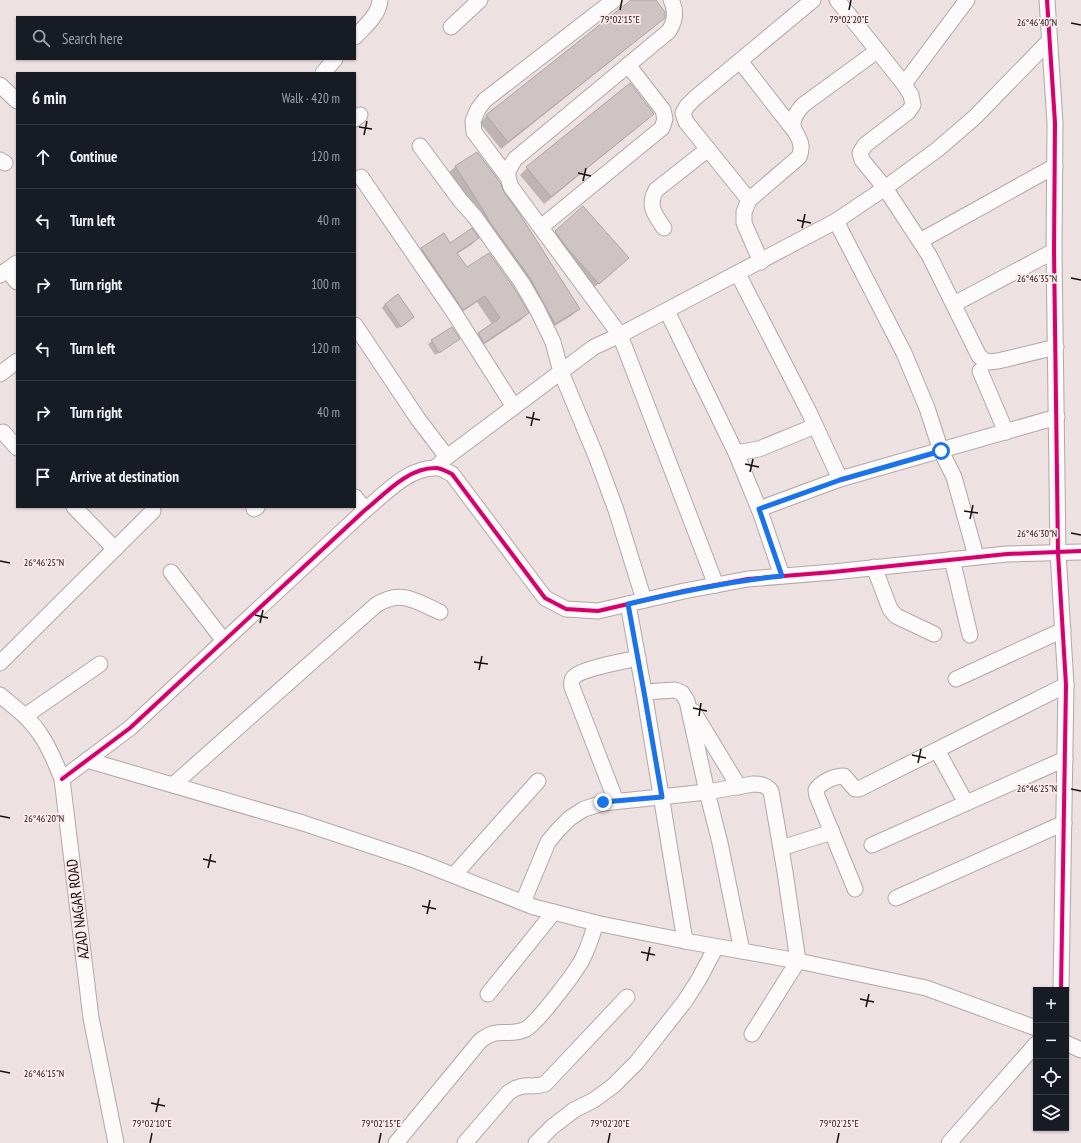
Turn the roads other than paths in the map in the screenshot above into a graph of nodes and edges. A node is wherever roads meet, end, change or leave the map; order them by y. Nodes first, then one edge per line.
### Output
1 (380, 0) edge
2 (480, 0) edge
3 (614, 0) edge
4 (671, 0) edge
5 (813, 0) edge
6 (837, 0) edge
7 (968, 0) edge
8 (1047, 0) edge
9 (451, 27) dead end
10 (356, 36) edge
11 (1049, 41) junction
12 (877, 51) junction
13 (334, 60) edge
14 (740, 61) junction
15 (628, 65) junction
16 (324, 72) edge
17 (904, 84) junction
18 (0, 85) edge
19 (16, 100) edge
20 (793, 129) junction
21 (420, 146) dead end
22 (708, 149) junction
23 (1055, 166) junction
24 (507, 176) junction
25 (361, 177) dead end
26 (885, 188) junction
27 (749, 200) junction
28 (836, 222) junction
29 (541, 227) junction
30 (664, 228) dead end
31 (920, 241) junction
32 (1054, 251) junction
33 (761, 262) junction
34 (8, 269) edge
35 (738, 274) junction
36 (16, 281) edge
37 (954, 304) junction
38 (667, 311) junction
39 (356, 326) edge
40 (620, 335) junction
41 (1056, 347) junction
42 (16, 361) edge
43 (980, 371) dead end
44 (561, 372) junction
45 (0, 374) edge
46 (514, 407) junction
47 (1057, 416) junction
48 (816, 426) junction
49 (3, 432) dead end
50 (1006, 432) junction
51 (16, 447) edge
52 (941, 451) junction
53 (736, 453) junction
54 (447, 457) junction
55 (436, 467) junction
56 (840, 480) junction
57 (356, 498) edge
58 (75, 508) edge
59 (759, 509) junction
60 (365, 510) junction
61 (153, 511) dead end
62 (115, 549) junction
63 (1081, 552) edge
64 (1058, 553) junction
65 (976, 556) junction
66 (952, 559) junction
67 (874, 568) junction
68 (171, 572) dead end
69 (782, 576) junction
70 (716, 585) junction
71 (644, 600) junction
72 (628, 604) junction
73 (440, 612) dead end
74 (1063, 630) junction
75 (934, 634) dead end
76 (970, 635) dead end
77 (224, 642) junction
78 (638, 658) junction
79 (0, 663) edge
80 (100, 664) dead end
81 (956, 679) dead end
82 (1066, 685) junction
83 (644, 692) junction
84 (0, 695) edge
85 (687, 701) junction
86 (25, 716) junction
87 (937, 750) junction
88 (1065, 759) junction
89 (88, 760) junction
90 (62, 779) junction
91 (538, 781) dead end
92 (173, 785) junction
93 (739, 786) junction
94 (707, 792) junction
95 (662, 797) junction
96 (616, 801) junction
97 (966, 803) junction
98 (1064, 823) junction
99 (832, 832) junction
100 (872, 845) dead end
101 (781, 848) junction
102 (454, 875) junction
103 (855, 889) dead end
104 (896, 898) dead end
105 (523, 902) junction
106 (554, 912) junction
107 (596, 923) junction
108 (685, 941) junction
109 (716, 947) junction
110 (742, 951) junction
111 (798, 961) junction
112 (1061, 987) edge
113 (488, 994) dead end
114 (627, 996) dead end
115 (1033, 1027) edge
116 (752, 1034) dead end
117 (1069, 1044) edge
118 (1033, 1047) edge
119 (1081, 1050) edge
120 (116, 1143) edge
121 (396, 1143) edge
122 (465, 1143) edge
123 (536, 1143) edge
124 (949, 1143) edge

1 - 10 street
2 - 9 street
3 - 24 street
4 - 15 street
5 - 14 street
6 - 12 street
7 - 17 street
8 - 11 street
11 - 23 street
11 - 26 street
12 - 17 street
12 - 20 street
13 - 16 street
14 - 20 street
14 - 22 street
15 - 24 street
15 - 29 street
17 - 26 street
18 - 19 street
20 - 27 street
21 - 44 street
22 - 27 street
22 - 30 street
23 - 31 street
23 - 32 street
24 - 29 street
25 - 46 street
26 - 28 street
26 - 31 street
27 - 33 street
28 - 33 street
28 - 52 street
29 - 40 street
31 - 37 street
32 - 37 street
32 - 41 street
33 - 35 street
34 - 36 street
35 - 38 street
35 - 48 street
37 - 41 street
38 - 40 street
38 - 53 street
39 - 54 street
40 - 44 street
40 - 70 street
41 - 47 street
42 - 45 street
43 - 50 street
44 - 46 street
44 - 71 street
46 - 54 street
47 - 50 street
47 - 64 street
48 - 53 street
48 - 56 street
49 - 51 street
50 - 52 street
52 - 56 street
52 - 65 street
53 - 59 street
54 - 55 street
55 - 60 street
55 - 72 street
56 - 59 street
57 - 60 street
58 - 62 street
59 - 69 street
60 - 77 street
61 - 62 street
62 - 79 street
63 - 64 street
64 - 65 street
64 - 74 street
65 - 66 street
66 - 67 street
66 - 76 street
67 - 69 street
67 - 75 street
68 - 77 street
69 - 70 street
70 - 71 street
71 - 72 street
72 - 78 street
73 - 92 street
74 - 81 street
74 - 82 street
77 - 89 street
78 - 83 street
78 - 96 street
80 - 86 street
82 - 87 street
82 - 88 street
83 - 85 street
83 - 95 street
84 - 86 street, AZAD NAGAR ROAD
85 - 93 street
85 - 94 street
86 - 90 street, AZAD NAGAR ROAD
87 - 97 street
87 - 99 street
88 - 97 street
88 - 98 street
89 - 90 street
89 - 92 street
90 - 120 street, AZAD NAGAR ROAD
91 - 102 street
92 - 102 street
93 - 94 street
93 - 101 street
94 - 95 street
94 - 110 street
95 - 96 street
95 - 108 street
96 - 105 street
97 - 100 street
98 - 104 street
98 - 112 street
99 - 101 street
99 - 103 street
101 - 111 street
102 - 105 street
105 - 106 street
106 - 107 street
106 - 113 street
107 - 108 street
107 - 121 street
108 - 109 street
109 - 110 street
109 - 123 street
110 - 111 street
111 - 115 street
111 - 116 street
114 - 122 street
117 - 119 street
118 - 124 street

